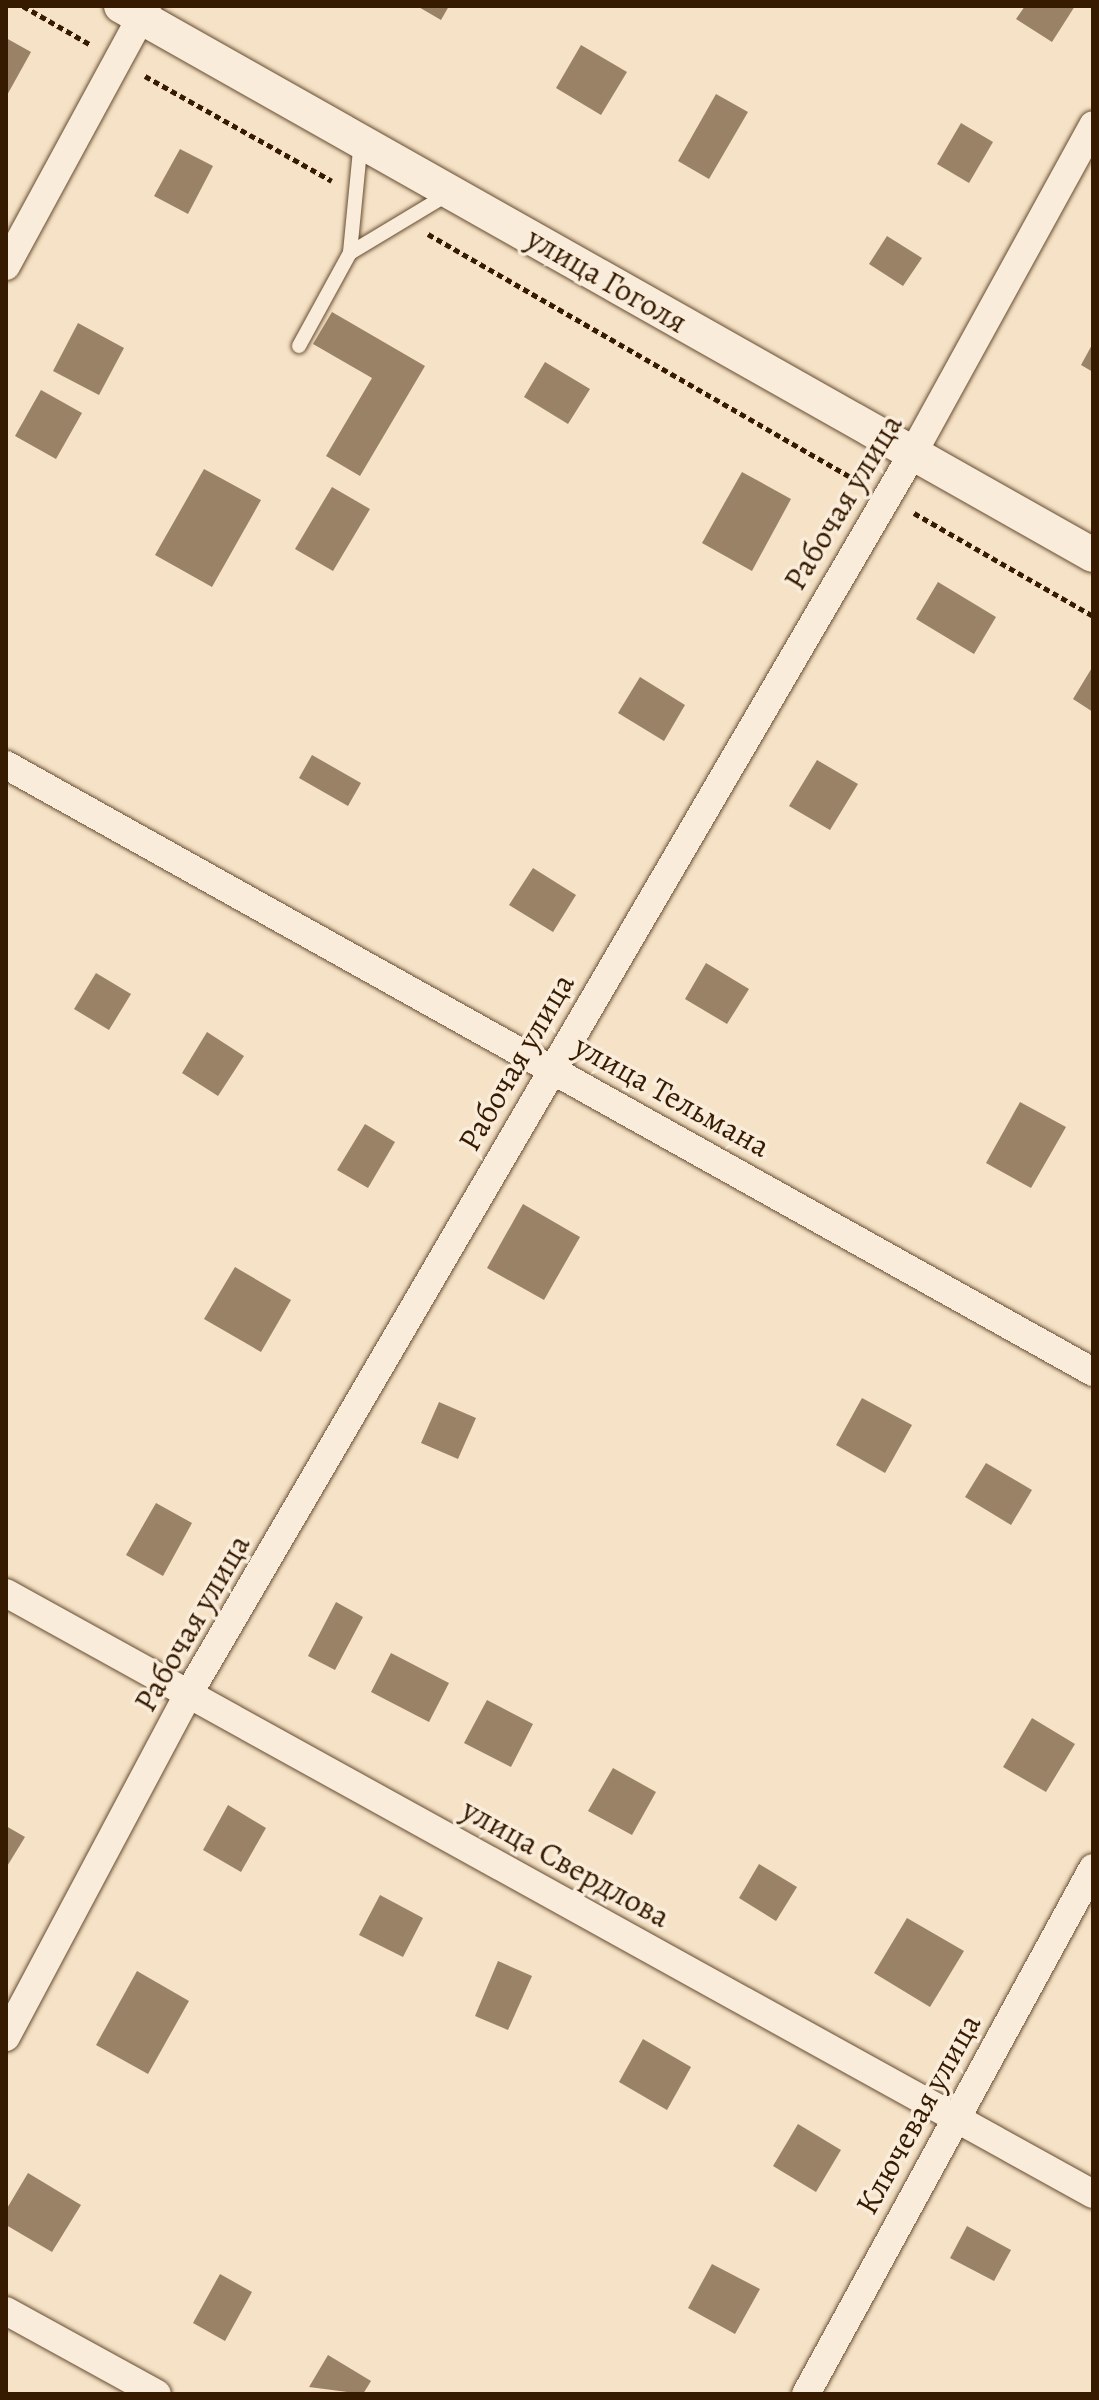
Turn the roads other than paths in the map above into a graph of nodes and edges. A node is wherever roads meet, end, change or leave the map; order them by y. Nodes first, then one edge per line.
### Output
1 (136, 10) edge
2 (1093, 125) edge
3 (361, 140) junction
4 (452, 192) junction
5 (350, 253) junction
6 (6, 266) edge
7 (299, 346) dead end
8 (913, 453) junction
9 (1093, 555) edge
10 (6, 765) edge
11 (553, 1067) junction
12 (1093, 1372) edge
13 (6, 1593) edge
14 (189, 1693) junction
15 (1093, 1868) edge
16 (6, 2037) edge
17 (954, 2116) junction
18 (1093, 2194) edge
19 (6, 2311) edge
20 (157, 2394) edge
21 (806, 2394) edge

1 - 3 street, улица Гоголя
1 - 6 street
2 - 8 street, Рабочая улица
3 - 4 street, улица Гоголя
3 - 5 lane
4 - 5 lane
4 - 8 street, улица Гоголя
5 - 7 lane
8 - 9 street, улица Гоголя
8 - 11 street, Рабочая улица
10 - 11 street, улица Тельмана
11 - 12 street, улица Тельмана
11 - 14 street, Рабочая улица
13 - 14 street, улица Свердлова
14 - 16 street, Рабочая улица
14 - 17 street, улица Свердлова
15 - 17 street, Ключевая улица
17 - 18 street, улица Свердлова
17 - 21 street, Ключевая улица
19 - 20 street

